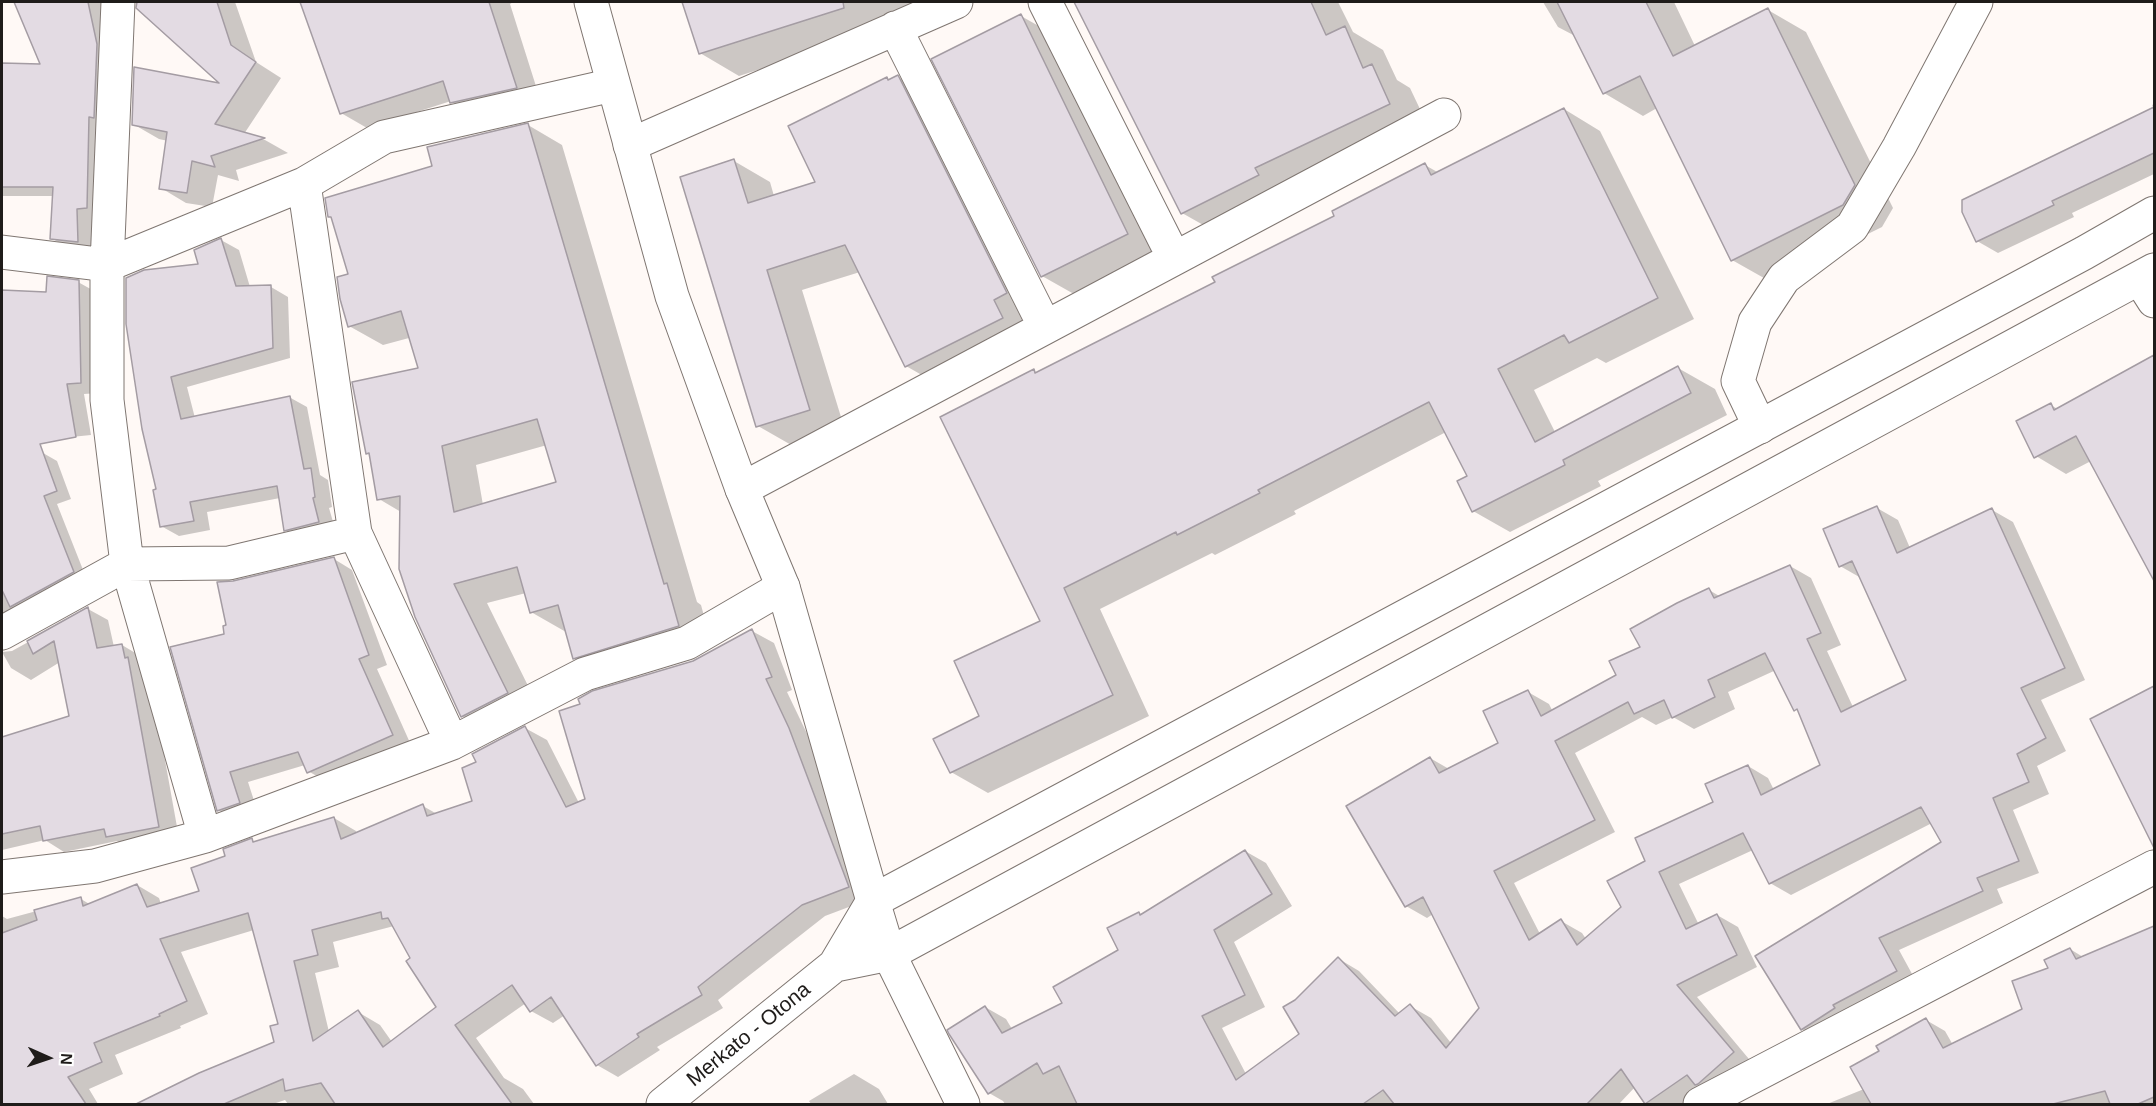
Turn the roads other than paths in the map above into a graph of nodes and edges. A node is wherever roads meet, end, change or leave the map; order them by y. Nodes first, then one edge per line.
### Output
1 (118, 2) edge
2 (591, 2) edge
3 (956, 2) edge
4 (1045, 2) edge
5 (1976, 2) edge
6 (896, 28) junction
7 (613, 86) junction
8 (1444, 115) dead end
9 (630, 145) junction
10 (304, 184) junction
11 (2154, 213) edge
12 (2, 252) edge
13 (1174, 258) junction
14 (107, 265) junction
15 (2150, 283) edge
16 (1045, 327) junction
17 (1760, 427) junction
18 (741, 489) junction
19 (355, 533) junction
20 (127, 564) junction
21 (783, 587) junction
22 (2, 633) edge
23 (452, 743) junction
24 (205, 836) junction
25 (2154, 867) edge
26 (2, 877) edge
27 (873, 901) junction
28 (889, 954) junction
29 (835, 965) junction
30 (663, 1104) edge
31 (963, 1104) edge
32 (1700, 1104) edge

1 - 14 street
2 - 7 street
3 - 6 street
4 - 13 street
5 - 17 street
6 - 9 street
6 - 16 street
7 - 9 street
7 - 10 street
8 - 13 street
9 - 18 street
10 - 14 street
10 - 19 street
11 - 17 street
12 - 14 street
13 - 16 street
14 - 20 street
15 - 28 street
16 - 18 street
17 - 27 street
18 - 21 street
19 - 20 street
19 - 23 street
20 - 22 street
20 - 24 street
21 - 23 street
21 - 27 street
23 - 24 street
24 - 26 street
25 - 32 street
27 - 28 street
27 - 29 street
28 - 29 street
28 - 31 street
29 - 30 street, Merkato - Otona

